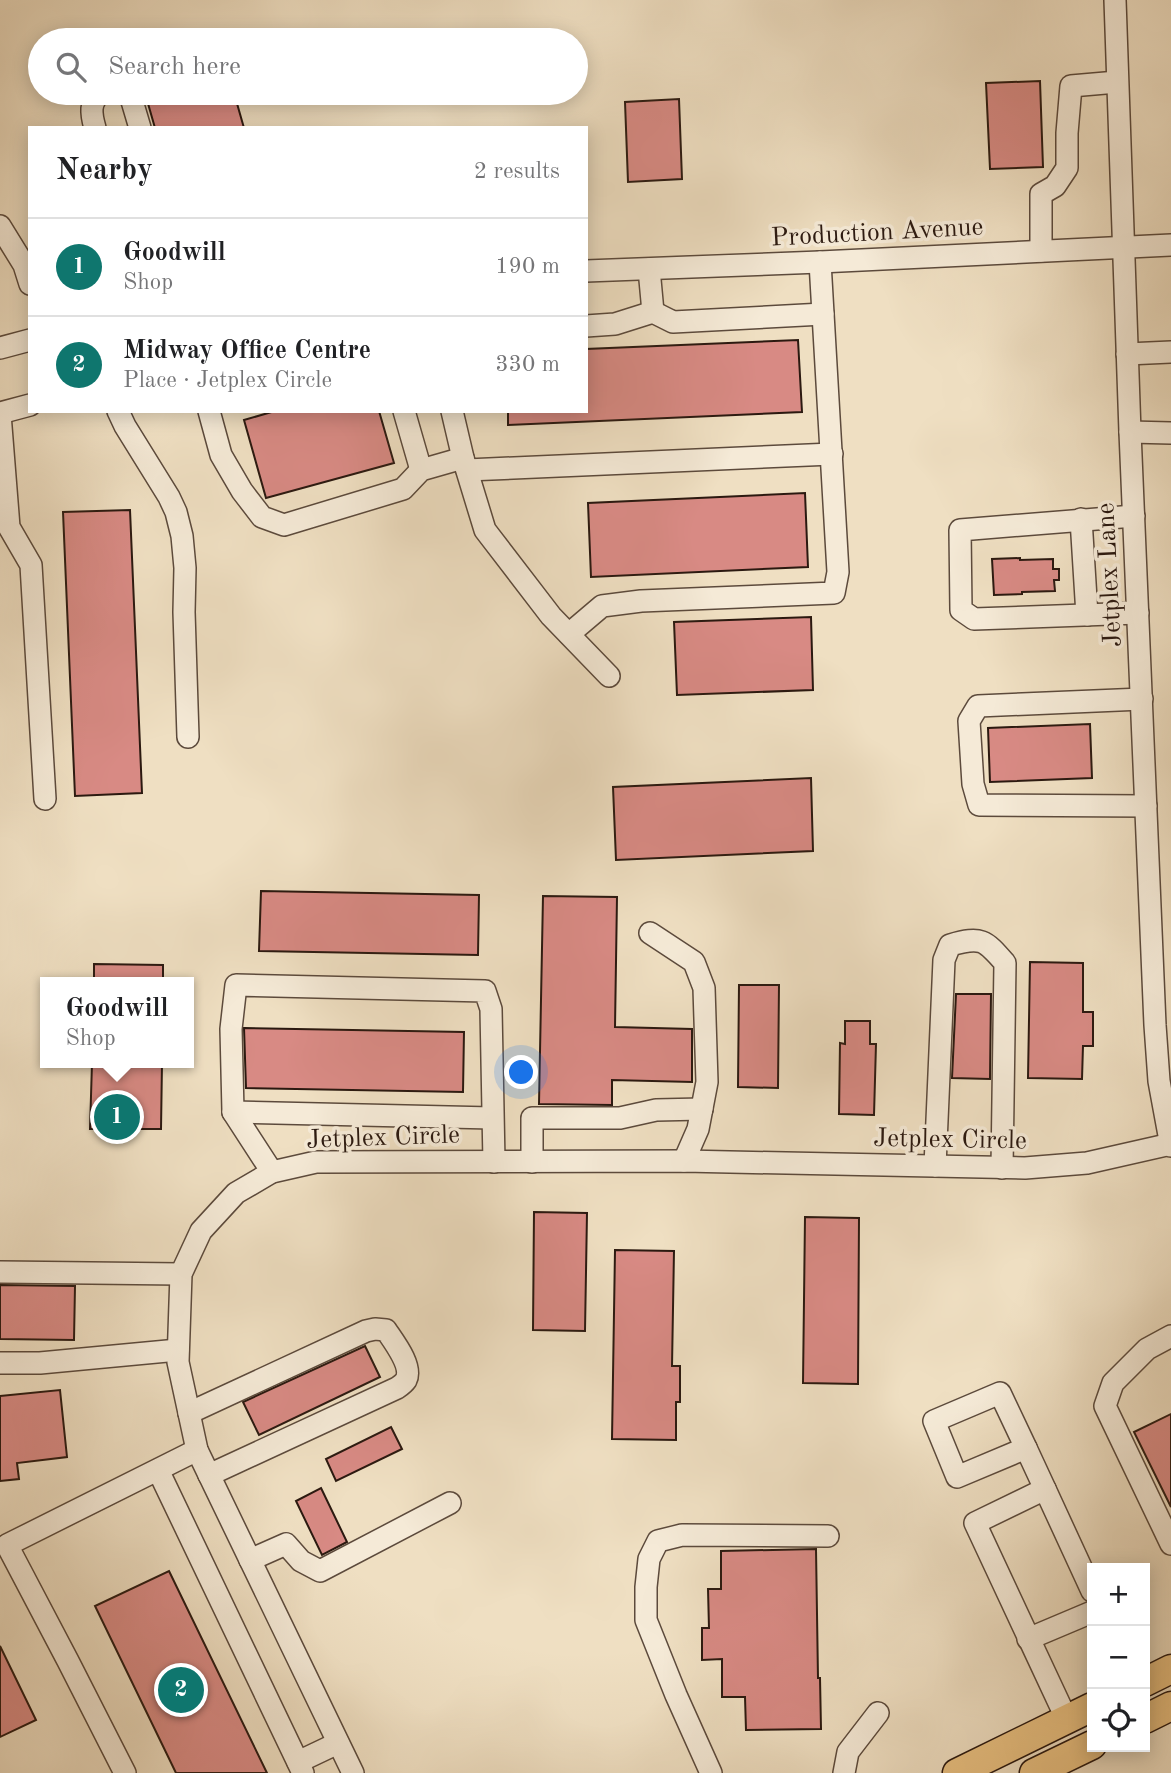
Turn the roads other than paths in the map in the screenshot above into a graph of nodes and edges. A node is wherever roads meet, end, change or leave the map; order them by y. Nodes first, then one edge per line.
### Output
1 (1115, 0) edge
2 (1117, 82) junction
3 (92, 105) edge
4 (133, 105) edge
5 (95, 126) edge
6 (139, 126) edge
7 (0, 226) edge
8 (1171, 245) edge
9 (1124, 248) junction
10 (1041, 251) junction
11 (820, 262) junction
12 (649, 269) junction
13 (588, 271) edge
14 (28, 278) edge
15 (653, 312) junction
16 (823, 314) junction
17 (588, 326) edge
18 (28, 341) edge
19 (0, 348) edge
20 (1171, 352) edge
21 (1128, 354) junction
22 (28, 406) edge
23 (0, 413) edge
24 (119, 413) edge
25 (210, 413) edge
26 (405, 413) edge
27 (452, 413) edge
28 (1130, 432) junction
29 (1171, 433) edge
30 (832, 454) junction
31 (465, 464) junction
32 (421, 470) junction
33 (1134, 516) junction
34 (1081, 519) junction
35 (1138, 613) junction
36 (1087, 615) junction
37 (569, 634) junction
38 (609, 676) dead end
39 (1142, 699) junction
40 (188, 737) dead end
41 (45, 799) dead end
42 (1146, 806) junction
43 (650, 933) dead end
44 (702, 1109) junction
45 (233, 1112) junction
46 (492, 1118) junction
47 (1171, 1145) edge
48 (684, 1161) junction
49 (494, 1162) junction
50 (532, 1162) junction
51 (935, 1166) junction
52 (1002, 1168) junction
53 (272, 1172) junction
54 (0, 1272) edge
55 (181, 1274) junction
56 (1171, 1336) edge
57 (178, 1350) junction
58 (0, 1363) edge
59 (188, 1413) junction
60 (1026, 1448) junction
61 (197, 1450) junction
62 (158, 1470) junction
63 (209, 1475) junction
64 (1045, 1489) junction
65 (450, 1503) dead end
66 (828, 1536) dead end
67 (1171, 1544) edge
68 (250, 1560) junction
69 (1087, 1580) edge
70 (1087, 1614) edge
71 (1028, 1639) junction
72 (1171, 1706) edge
73 (878, 1713) dead end
74 (1080, 1713) edge
75 (1150, 1716) edge
76 (338, 1743) junction
77 (1087, 1747) edge
78 (301, 1767) edge
79 (125, 1773) edge
80 (353, 1773) edge
81 (712, 1773) edge
82 (844, 1773) edge
83 (957, 1773) edge
84 (1034, 1773) edge

1 - 2 street, Jetplex Lane
2 - 9 street, Jetplex Lane
2 - 10 street
3 - 5 street
4 - 6 street
7 - 14 street
8 - 9 street, Production Avenue
9 - 10 street, Production Avenue
9 - 21 street, Jetplex Lane
10 - 11 street, Production Avenue
11 - 12 street, Production Avenue
11 - 16 street
12 - 13 street, Production Avenue
12 - 15 street
15 - 16 street
15 - 17 street
16 - 30 street
18 - 19 street
20 - 21 street
21 - 28 street, Jetplex Lane
22 - 23 street
23 - 41 street
24 - 40 street
25 - 32 street
26 - 32 street
27 - 31 street
28 - 29 street
28 - 33 street, Jetplex Lane
30 - 31 street
30 - 37 street
31 - 32 street
31 - 37 street
33 - 34 street
33 - 35 street, Jetplex Lane
34 - 36 street
34 - 36 street
35 - 36 street
35 - 39 street, Jetplex Lane
37 - 38 street
39 - 42 street, Jetplex Lane
39 - 42 street
42 - 47 street, Jetplex Lane
43 - 44 street
44 - 48 street
44 - 50 street
45 - 46 street
45 - 46 street
45 - 53 street
46 - 49 street
47 - 52 street, Jetplex Circle
48 - 50 street, Jetplex Circle
48 - 51 street, Jetplex Circle
49 - 50 street, Jetplex Circle
49 - 53 street, Jetplex Circle
51 - 52 street, Jetplex Circle
51 - 52 street
53 - 55 street, Jetplex Circle
54 - 55 street
55 - 57 street, Jetplex Circle
56 - 67 street
57 - 58 street
57 - 59 street, Jetplex Circle
59 - 61 street, Jetplex Circle
59 - 63 street
60 - 60 street
60 - 64 street
61 - 62 street
61 - 63 street, Jetplex Circle
62 - 78 street
62 - 79 street
63 - 68 street, Jetplex Circle
64 - 69 street
64 - 71 street
65 - 68 street
66 - 81 street
68 - 76 street, Jetplex Circle
70 - 71 street
71 - 74 street
72 - 75 main road
73 - 82 street
74 - 83 main road
76 - 78 street
76 - 80 street, Jetplex Circle
77 - 84 main road

